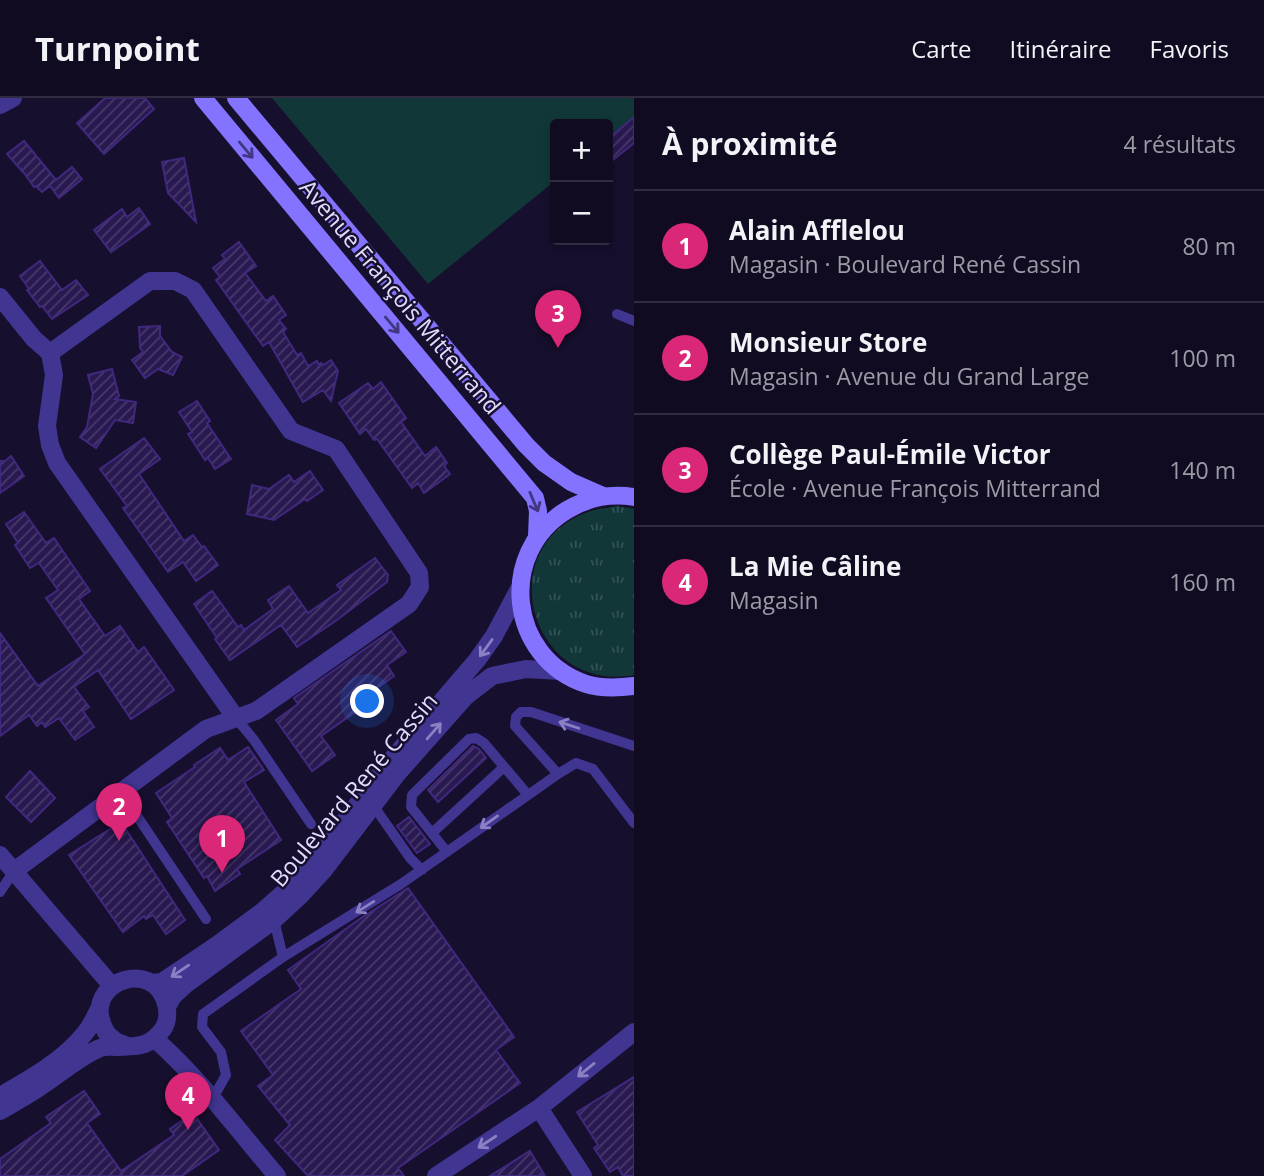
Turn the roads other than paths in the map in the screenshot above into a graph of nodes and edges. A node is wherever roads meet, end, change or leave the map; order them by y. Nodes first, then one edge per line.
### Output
1 (13, 98) edge
2 (202, 98) edge
3 (236, 98) edge
4 (0, 105) edge
5 (0, 297) edge
6 (617, 314) dead end
7 (634, 321) edge
8 (50, 353) junction
9 (603, 496) junction
10 (634, 497) edge
11 (537, 536) junction
12 (520, 589) junction
13 (561, 671) junction
14 (634, 686) edge
15 (235, 717) junction
16 (634, 746) edge
17 (504, 767) junction
18 (558, 774) junction
19 (121, 792) junction
20 (528, 796) junction
21 (373, 805) junction
22 (634, 823) edge
23 (311, 824) dead end
24 (432, 833) junction
25 (447, 852) junction
26 (0, 855) edge
27 (422, 870) junction
28 (14, 871) junction
29 (0, 892) edge
30 (206, 919) dead end
31 (274, 920) junction
32 (283, 957) junction
33 (151, 983) junction
34 (112, 986) junction
35 (167, 1007) junction
36 (99, 1009) junction
37 (634, 1032) edge
38 (155, 1039) junction
39 (127, 1046) junction
40 (0, 1096) edge
41 (213, 1098) junction
42 (539, 1108) junction
43 (0, 1111) edge
44 (277, 1176) edge
45 (436, 1176) edge
46 (583, 1176) edge

1 - 4 street
2 -> 11 main road, Avenue François Mitterrand
3 - 9 main road, Avenue François Mitterrand
5 - 8 street
6 - 7 lane
8 - 15 street
8 - 15 street
9 - 10 main road
9 - 11 main road
11 - 12 main road
12 - 13 main road
12 -> 33 street, Boulevard René Cassin
13 - 14 main road
21 -> 13 street, Boulevard René Cassin
15 - 19 street
15 - 23 lane
16 -> 18 lane
17 - 20 lane
17 - 24 lane
17 - 24 lane
18 - 20 lane
18 - 22 lane
19 - 28 street
19 - 30 lane
20 -> 25 lane
21 - 27 lane
21 - 31 street, Boulevard René Cassin
24 - 25 lane
25 - 27 lane
26 - 28 street
27 -> 32 lane
28 - 29 lane
28 - 34 street
31 - 32 lane
31 - 35 street, Boulevard René Cassin
32 - 41 lane
33 - 34 street
33 - 35 street
34 - 36 street
35 - 38 street
36 - 39 street
36 - 40 street
37 -> 42 street
38 - 39 street
38 - 41 street
39 - 43 street
41 - 44 street
42 -> 45 street
42 - 46 street

